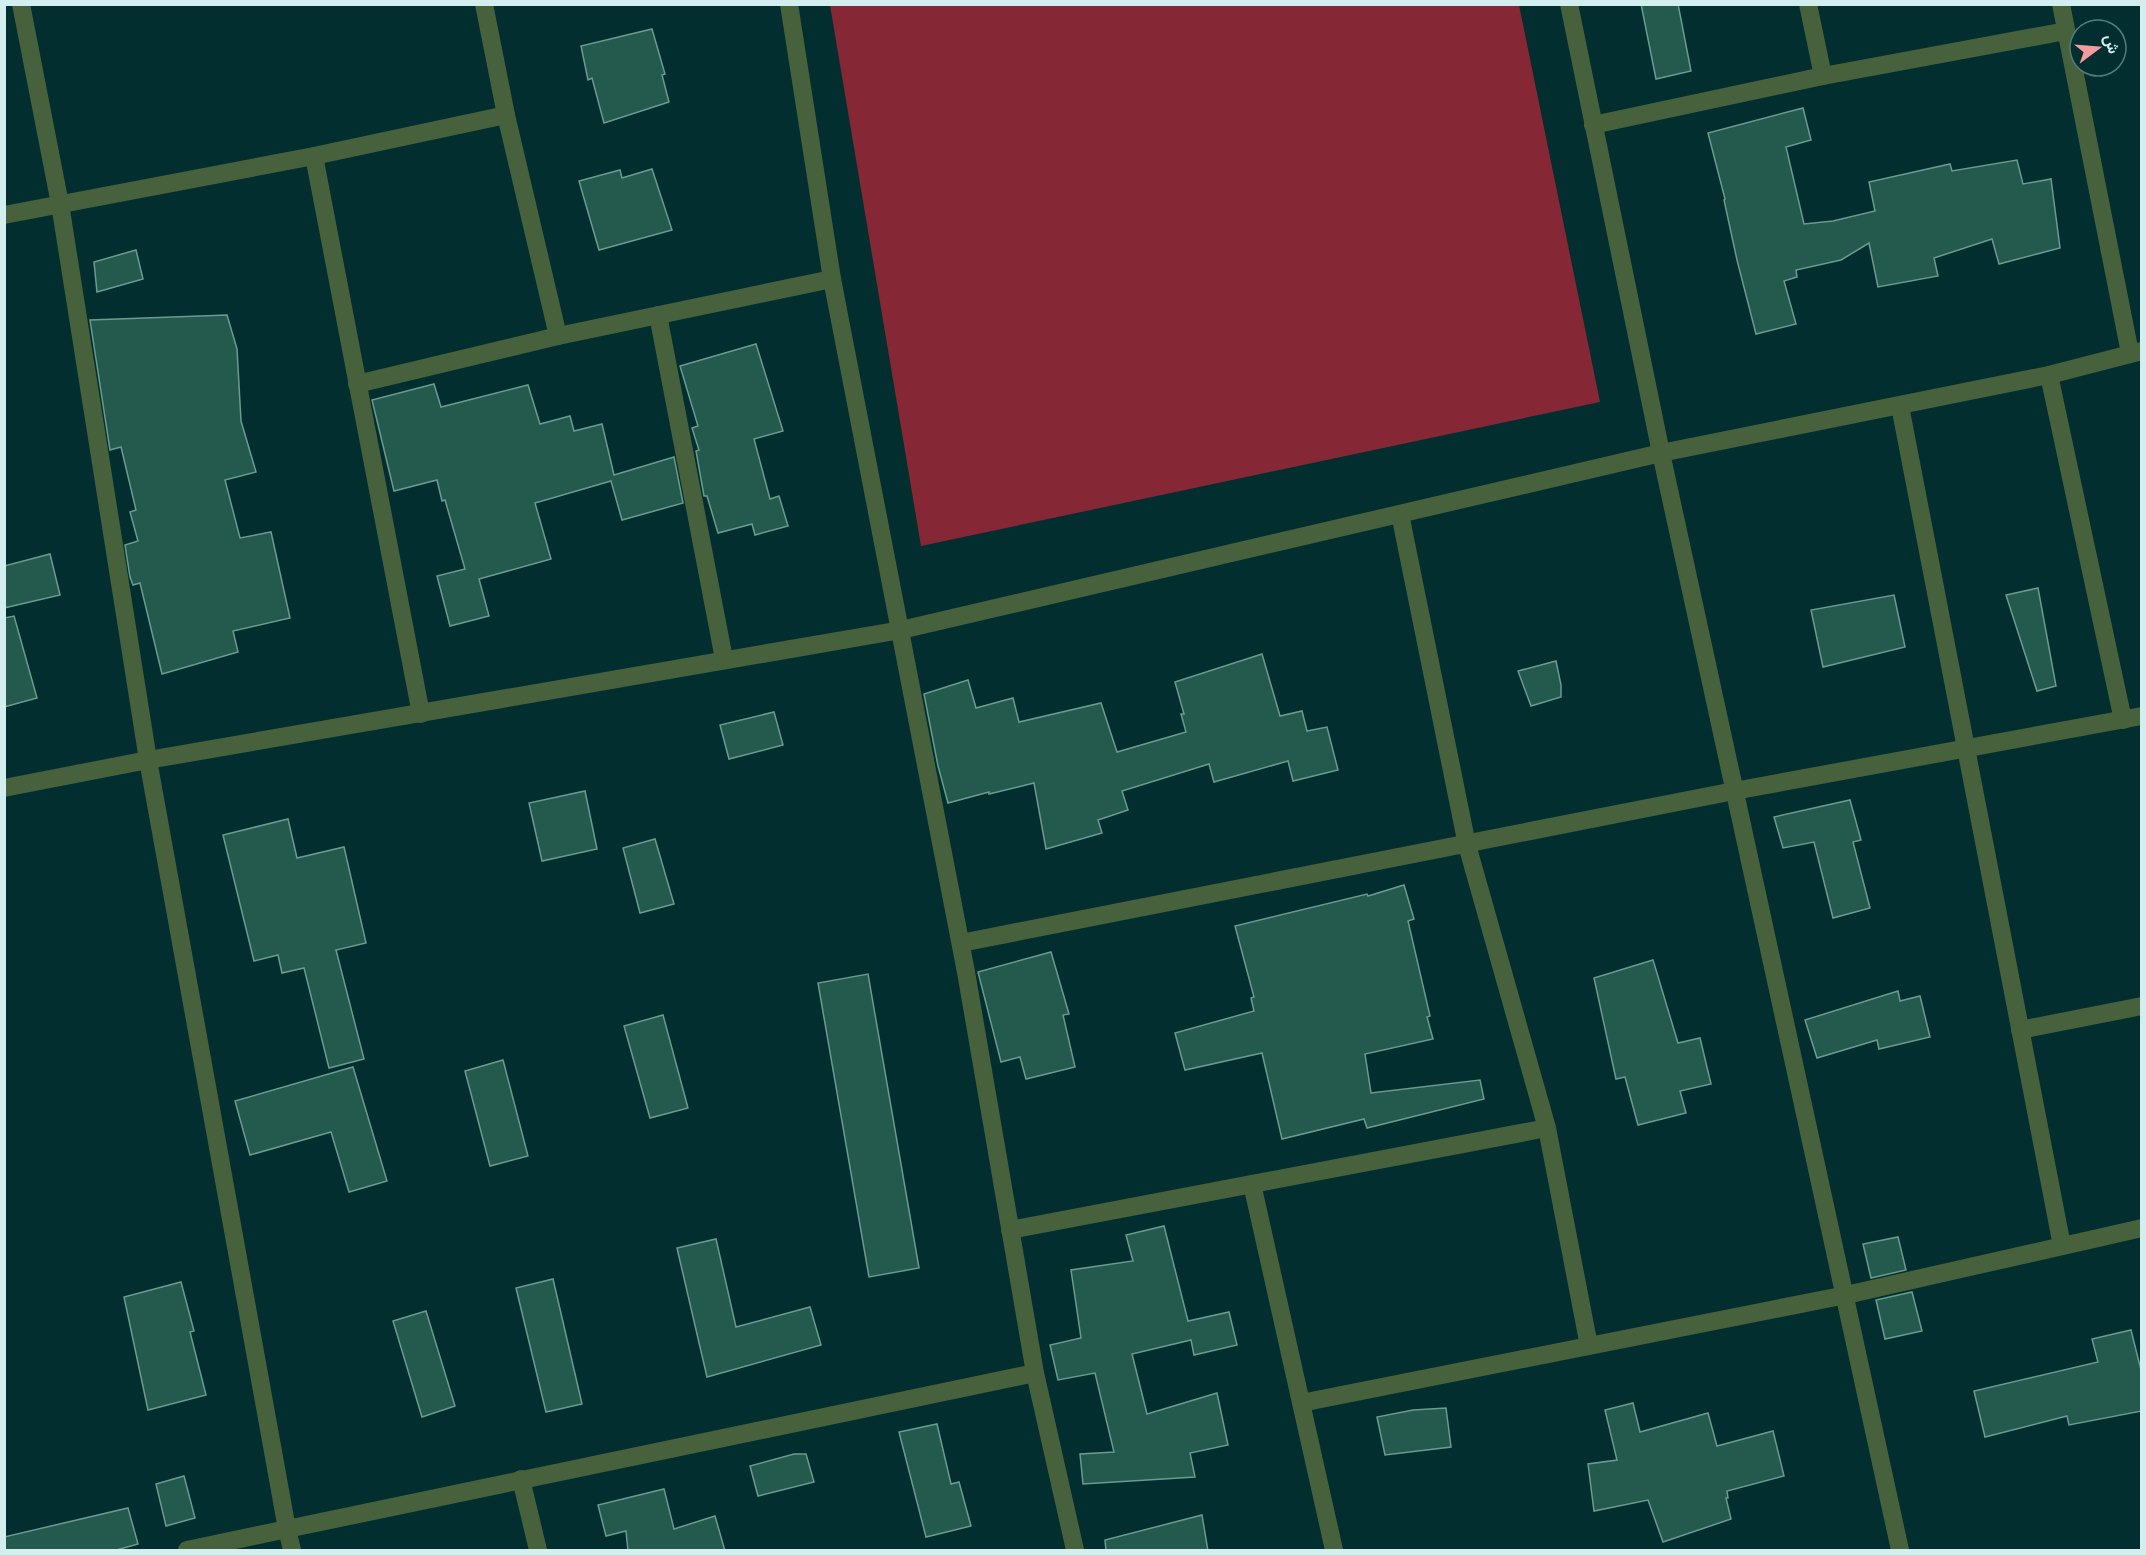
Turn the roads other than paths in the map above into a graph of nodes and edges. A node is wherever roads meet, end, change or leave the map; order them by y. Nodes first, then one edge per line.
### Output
1 (21, 4) edge
2 (484, 4) edge
3 (789, 4) edge
4 (1569, 4) edge
5 (1808, 4) edge
6 (2061, 4) edge
7 (2066, 31) junction
8 (1822, 76) junction
9 (506, 115) junction
10 (1593, 125) junction
11 (314, 156) junction
12 (60, 204) junction
13 (4, 214) edge
14 (832, 279) junction
15 (658, 315) junction
16 (558, 336) junction
17 (2136, 352) edge
18 (2049, 375) junction
19 (357, 384) junction
20 (1900, 406) junction
21 (1661, 453) junction
22 (1400, 514) junction
23 (901, 630) junction
24 (724, 659) junction
25 (421, 714) junction
26 (2142, 716) edge
27 (2123, 720) junction
28 (1966, 747) junction
29 (148, 760) junction
30 (4, 788) edge
31 (1734, 791) junction
32 (1467, 845) junction
33 (961, 943) junction
34 (2142, 1006) edge
35 (2020, 1030) junction
36 (1547, 1128) junction
37 (1252, 1184) junction
38 (2142, 1228) edge
39 (1010, 1230) junction
40 (2062, 1246) junction
41 (1846, 1295) junction
42 (1589, 1346) junction
43 (1035, 1373) junction
44 (1301, 1403) junction
45 (521, 1479) junction
46 (287, 1529) junction
47 (187, 1551) edge
48 (292, 1551) edge
49 (538, 1551) edge
50 (1075, 1551) edge
51 (1334, 1551) edge
52 (1900, 1551) edge

1 - 12 street
2 - 9 street
3 - 14 street
4 - 10 street
5 - 8 street
6 - 7 street
7 - 8 street
7 - 17 street
8 - 10 street
9 - 11 street
9 - 16 street
10 - 21 street
11 - 12 street
11 - 19 street
12 - 13 street
12 - 29 street
14 - 15 street
14 - 23 street
15 - 16 street
15 - 24 street
16 - 19 street
17 - 18 street
18 - 20 street
18 - 27 street
19 - 25 street
20 - 21 street
20 - 28 street
21 - 22 street
21 - 31 street
22 - 23 street
22 - 32 street
23 - 24 street
23 - 33 street
24 - 25 street
25 - 29 street
26 - 27 street
27 - 28 street
28 - 31 street
28 - 35 street
29 - 30 street
29 - 46 street
31 - 32 street
31 - 41 street
32 - 33 street
32 - 36 street
33 - 39 street
34 - 35 street
35 - 40 street
36 - 37 street
36 - 42 street
37 - 39 street
37 - 44 street
38 - 40 street
39 - 43 street
40 - 41 street
41 - 42 street
41 - 52 street
42 - 44 street
43 - 45 street
43 - 50 street
44 - 51 street
45 - 46 street
45 - 49 street
46 - 47 street
46 - 48 street

